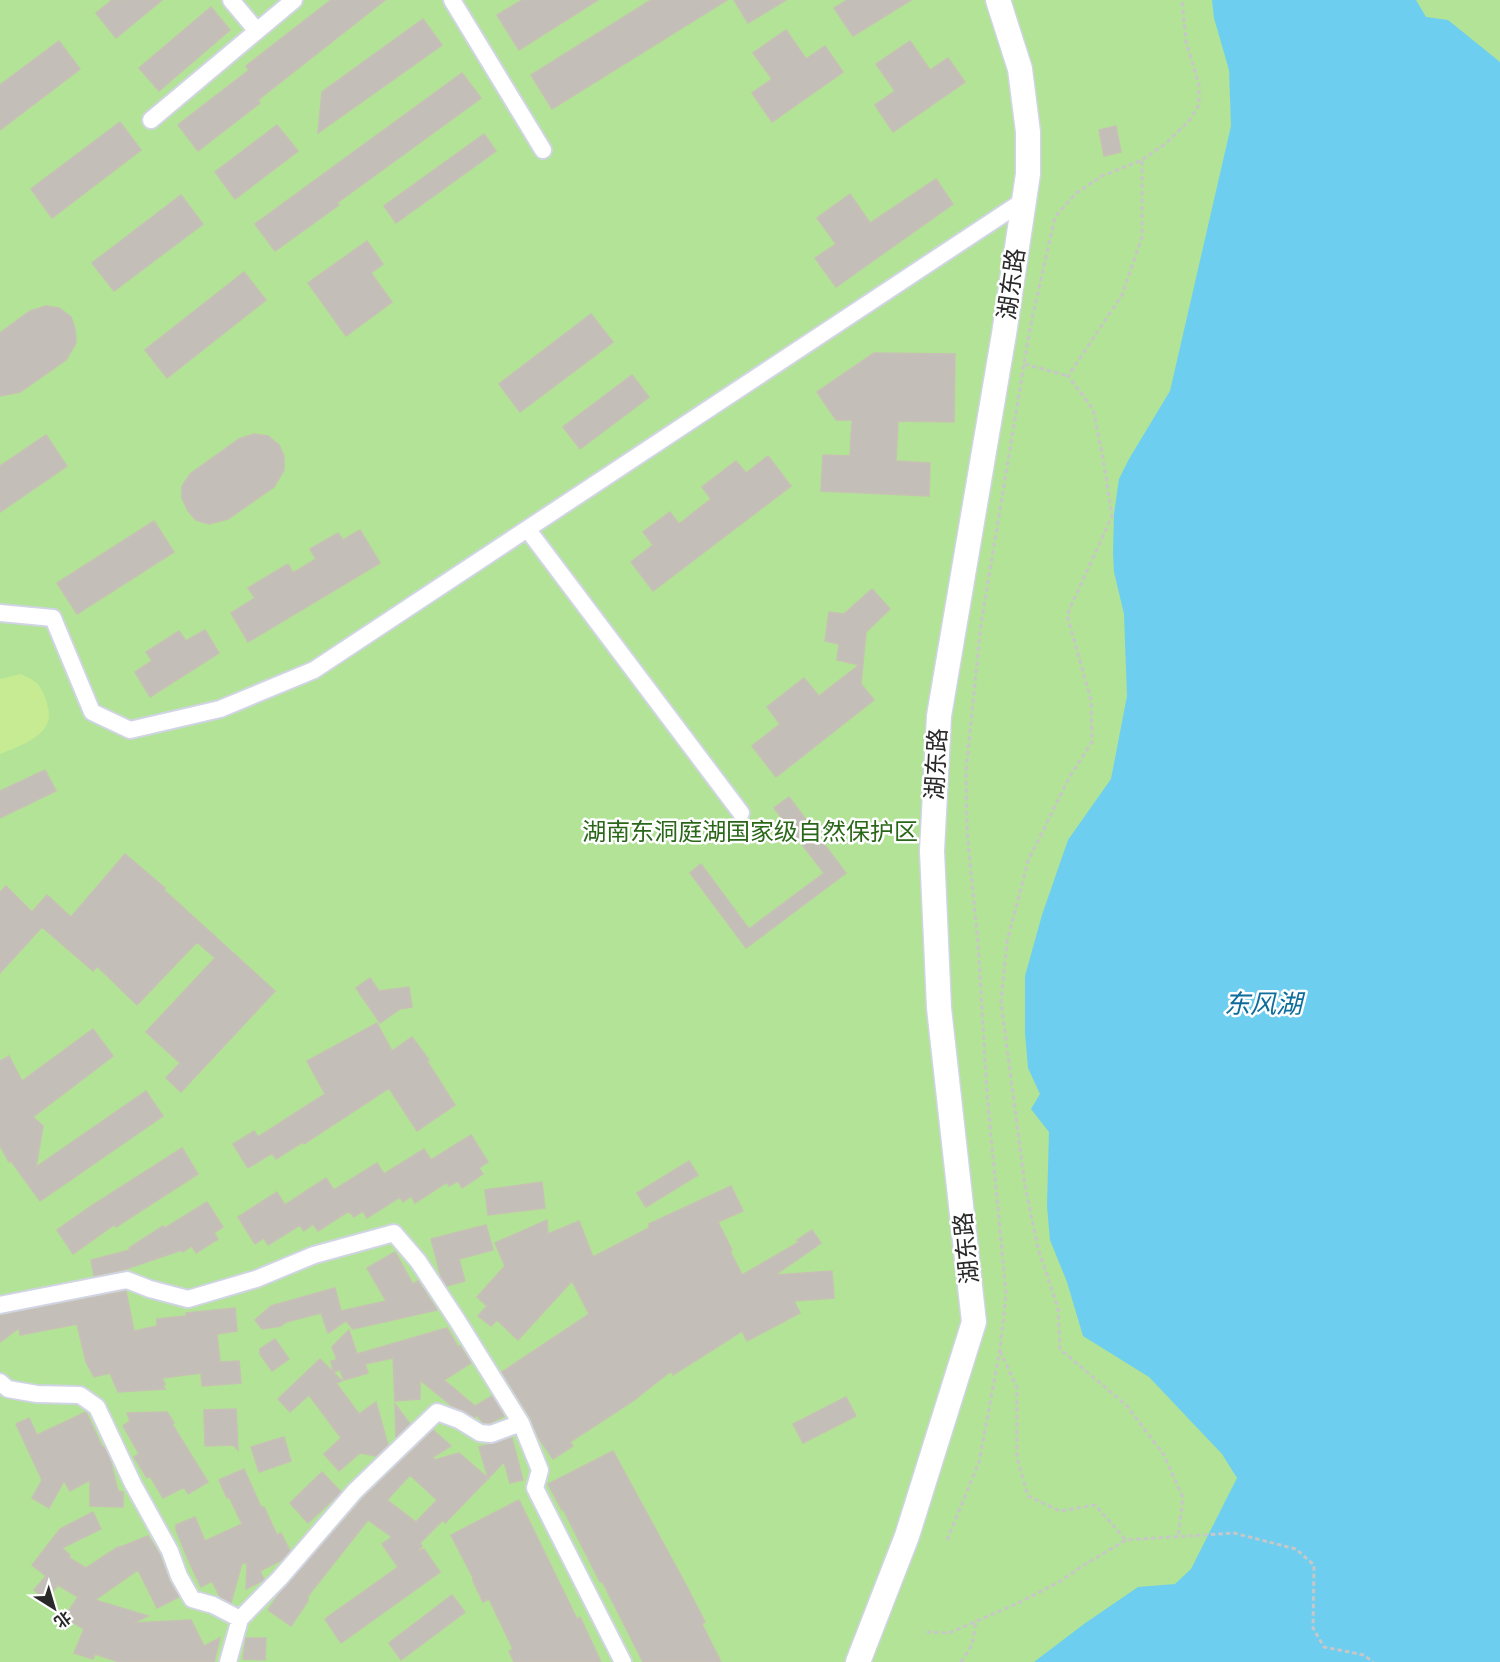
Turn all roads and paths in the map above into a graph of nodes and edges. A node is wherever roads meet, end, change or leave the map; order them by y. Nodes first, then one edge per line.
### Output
1 (231, 0) edge
2 (294, 0) edge
3 (452, 0) edge
4 (998, 0) edge
5 (1182, 0) edge
6 (257, 31) junction
7 (151, 120) dead end
8 (543, 150) dead end
9 (1142, 160) junction
10 (1023, 201) junction
11 (1025, 364) junction
12 (1068, 376) junction
13 (528, 530) junction
14 (0, 613) edge
15 (741, 813) dead end
16 (0, 1305) edge
17 (1000, 1350) junction
18 (3, 1387) edge
19 (521, 1423) junction
20 (1178, 1537) junction
21 (947, 1540) dead end
22 (1126, 1540) junction
23 (240, 1618) junction
24 (976, 1620) junction
25 (927, 1632) dead end
26 (228, 1662) edge
27 (623, 1662) edge
28 (858, 1662) edge
29 (961, 1662) edge
30 (1373, 1662) edge

1 - 6 street
2 - 6 street
3 - 8 street
4 - 10 street, 湖东路
5 - 9 path
6 - 7 street
9 - 11 path
9 - 12 path
10 - 13 street
10 - 28 street, 湖东路
11 - 12 path
11 - 17 path
12 - 20 path
13 - 14 street
13 - 15 street
16 - 19 street
17 - 21 path
17 - 22 path
18 - 23 street
19 - 23 street
19 - 27 street
20 - 22 path
20 - 30 path
22 - 24 path
23 - 26 street
24 - 25 path
24 - 29 path

